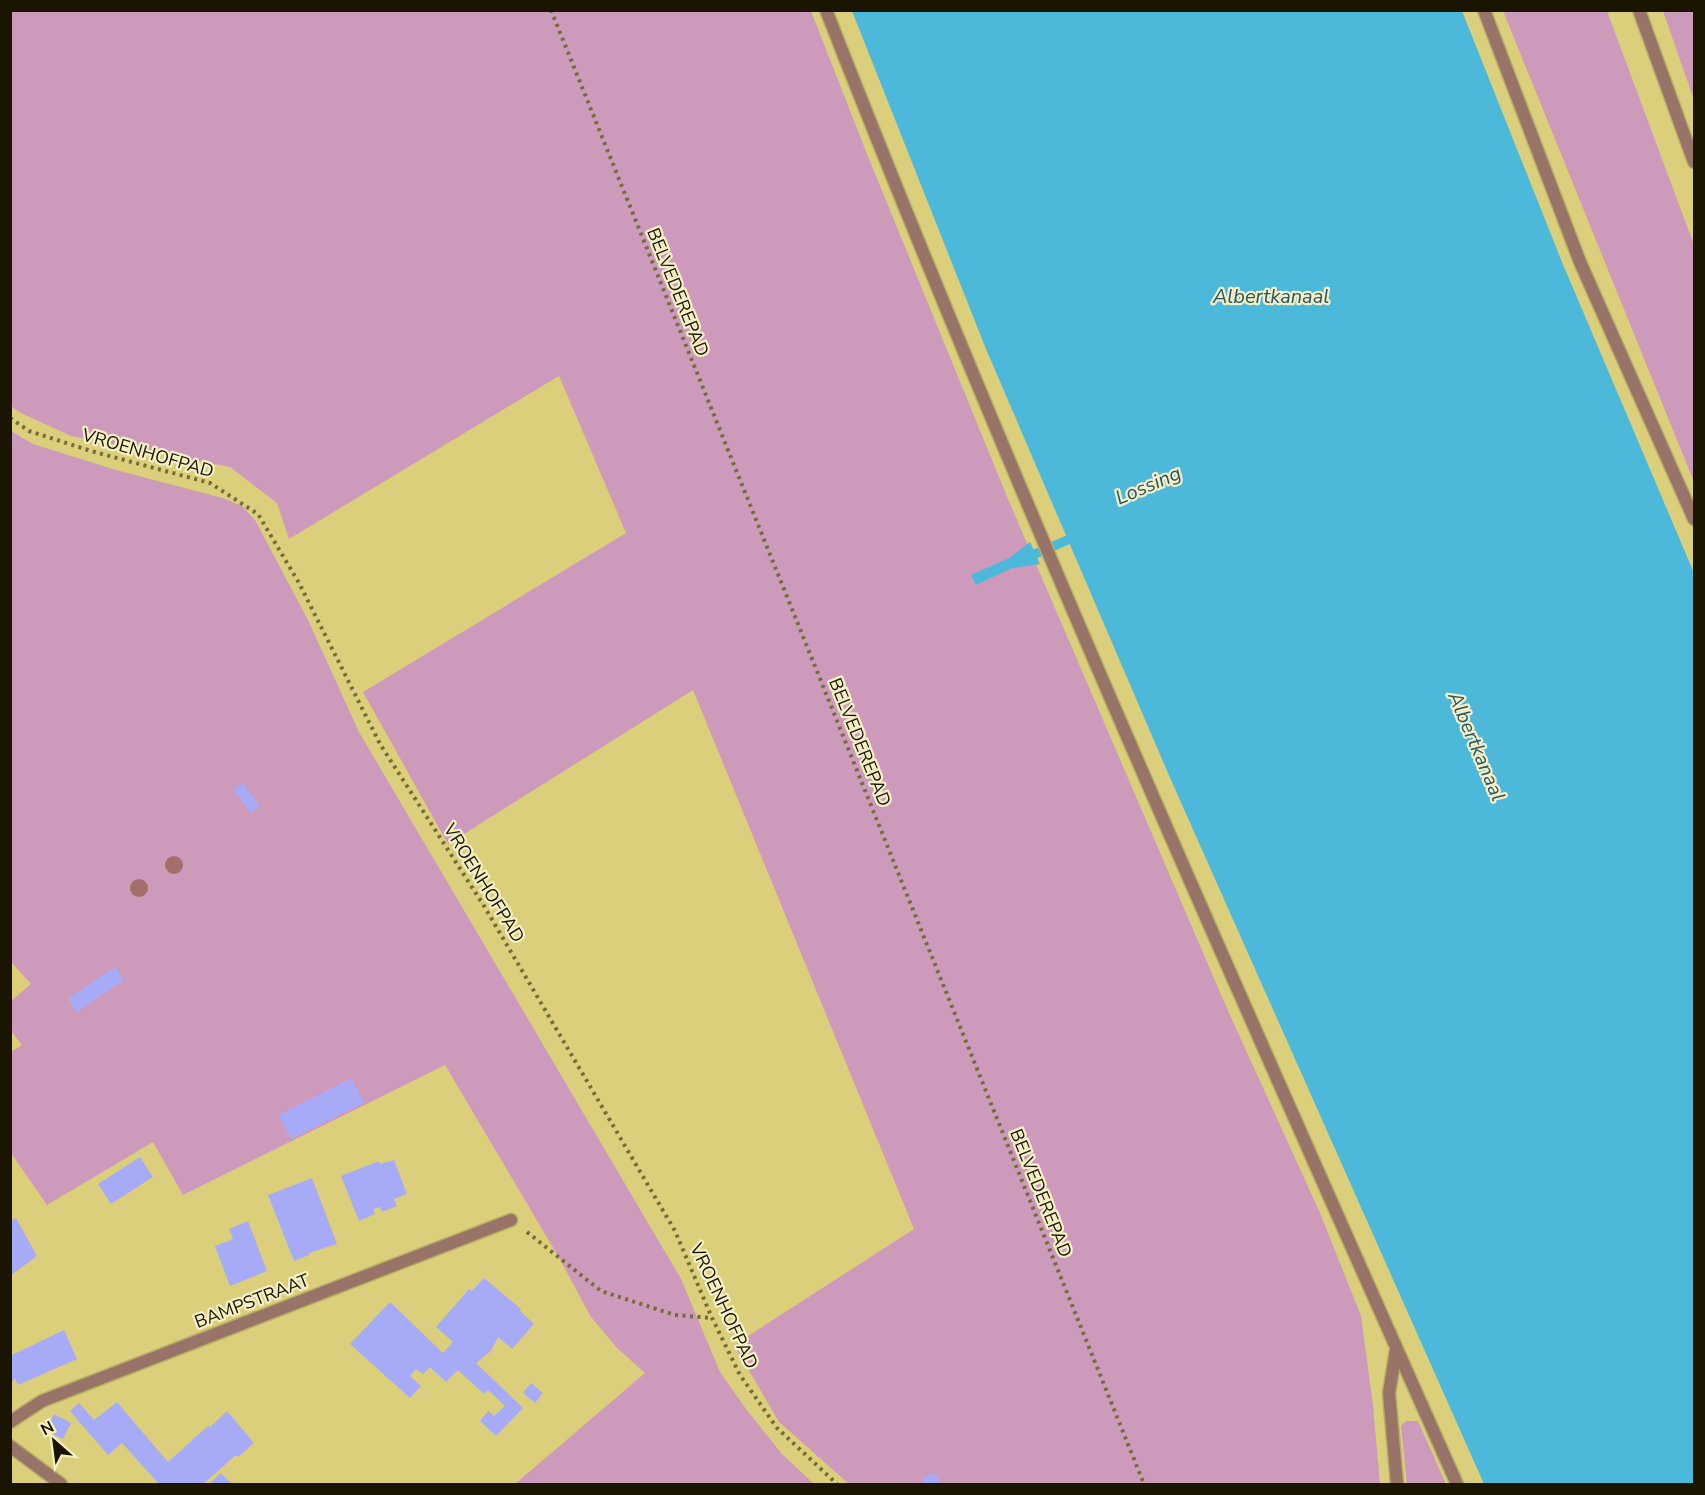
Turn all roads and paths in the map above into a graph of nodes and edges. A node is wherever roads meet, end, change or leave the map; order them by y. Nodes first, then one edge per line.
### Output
1 (551, 10) edge
2 (826, 10) edge
3 (1484, 10) edge
4 (1639, 10) edge
5 (1695, 162) edge
6 (10, 418) edge
7 (1695, 519) edge
8 (511, 1220) joint
9 (712, 1318) junction
10 (1396, 1349) junction
11 (10, 1422) edge
12 (13, 1452) edge
13 (61, 1485) edge
14 (837, 1485) edge
15 (1144, 1485) edge
16 (1396, 1485) edge
17 (1457, 1485) edge

1 - 15 path, BELVEDEREPAD
2 - 10 street
3 - 7 street
4 - 5 street
6 - 9 path, VROENHOFPAD
8 - 9 path
8 - 11 street, BAMPSTRAAT
9 - 14 path, VROENHOFPAD
10 - 16 street
10 - 17 street
12 - 13 street

